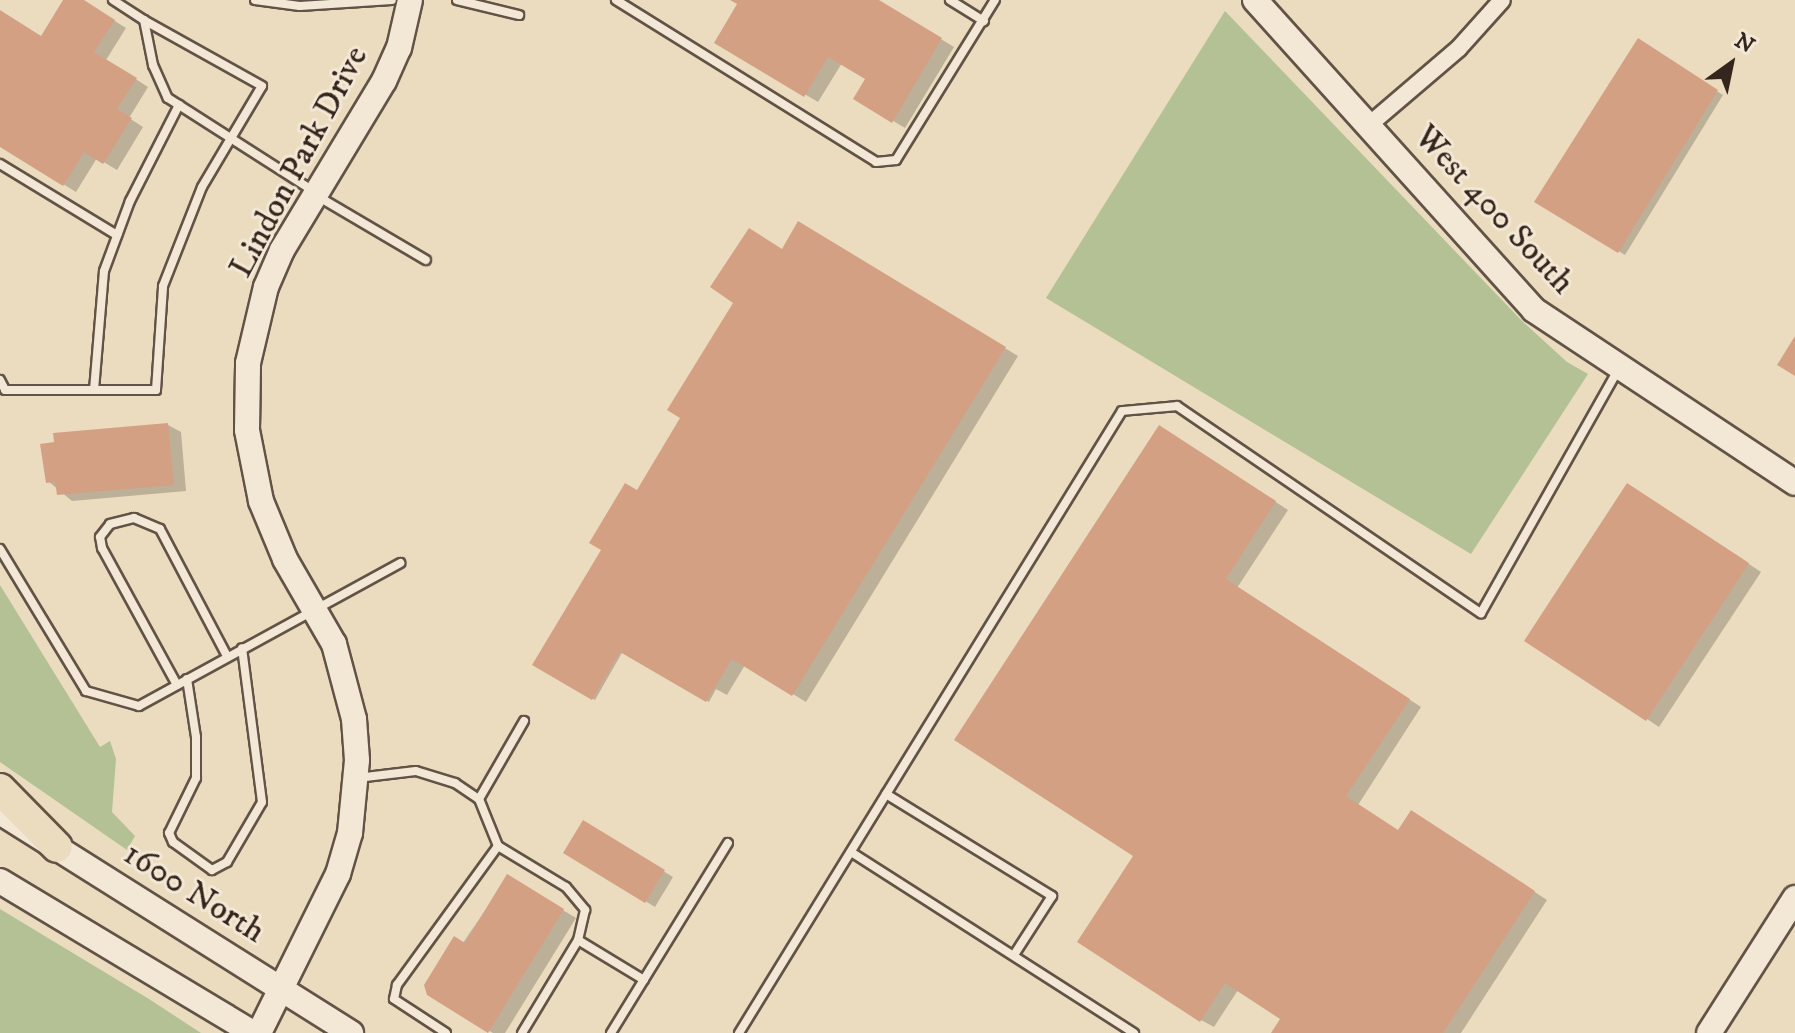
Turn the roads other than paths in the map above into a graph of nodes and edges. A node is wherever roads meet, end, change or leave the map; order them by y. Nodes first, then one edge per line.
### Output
1 (113, 0) edge
2 (255, 0) edge
3 (392, 0) edge
4 (410, 0) edge
5 (457, 0) edge
6 (616, 0) edge
7 (950, 0) edge
8 (995, 0) edge
9 (1255, 0) edge
10 (1502, 0) edge
11 (519, 15) dead end
12 (144, 20) junction
13 (984, 21) junction
14 (179, 105) junction
15 (1369, 125) junction
16 (232, 139) junction
17 (0, 164) edge
18 (315, 193) junction
19 (117, 235) junction
20 (426, 260) dead end
21 (1619, 366) junction
22 (0, 380) edge
23 (94, 390) junction
24 (1795, 483) edge
25 (0, 549) edge
26 (400, 563) dead end
27 (317, 611) junction
28 (242, 648) junction
29 (227, 656) junction
30 (187, 679) junction
31 (177, 685) junction
32 (524, 721) dead end
33 (357, 778) junction
34 (0, 789) edge
35 (886, 794) junction
36 (479, 799) junction
37 (0, 812) edge
38 (728, 843) dead end
39 (498, 846) junction
40 (57, 847) junction
41 (851, 852) junction
42 (0, 881) edge
43 (1795, 898) edge
44 (578, 940) junction
45 (1014, 955) junction
46 (644, 980) junction
47 (283, 988) junction
48 (256, 1033) edge
49 (351, 1033) edge
50 (446, 1033) edge
51 (522, 1033) edge
52 (611, 1033) edge
53 (739, 1033) edge
54 (1134, 1033) edge
55 (1709, 1033) edge

1 - 12 lane
2 - 3 lane
4 - 18 street, Lindon Park Drive
5 - 11 lane
6 - 13 lane
7 - 13 lane
8 - 13 lane
9 - 15 street, West 400 South
10 - 15 street
12 - 14 lane
12 - 16 lane
14 - 16 lane
14 - 19 lane
15 - 21 street, West 400 South
16 - 18 lane
16 - 23 lane
17 - 19 lane
18 - 20 lane
18 - 27 street, Lindon Park Drive
19 - 23 lane
21 - 24 street, West 400 South
21 - 35 lane
22 - 23 lane
25 - 31 lane
26 - 27 lane
27 - 28 lane
27 - 33 street, Lindon Park Drive
28 - 29 lane
28 - 30 lane
29 - 30 lane
29 - 31 lane
30 - 31 lane
32 - 36 lane
33 - 36 lane
33 - 47 street, Lindon Park Drive
34 - 40 highway
35 - 41 lane
35 - 45 lane
36 - 39 lane
37 - 40 street, 1600 North
38 - 46 lane
39 - 44 lane
39 - 50 lane
40 - 47 street, 1600 North
41 - 45 lane
41 - 53 lane
42 - 48 street
43 - 55 street
44 - 46 lane
44 - 51 lane
45 - 54 lane
46 - 52 lane
47 - 48 street, Lindon Park Drive
47 - 49 street, 1600 North

